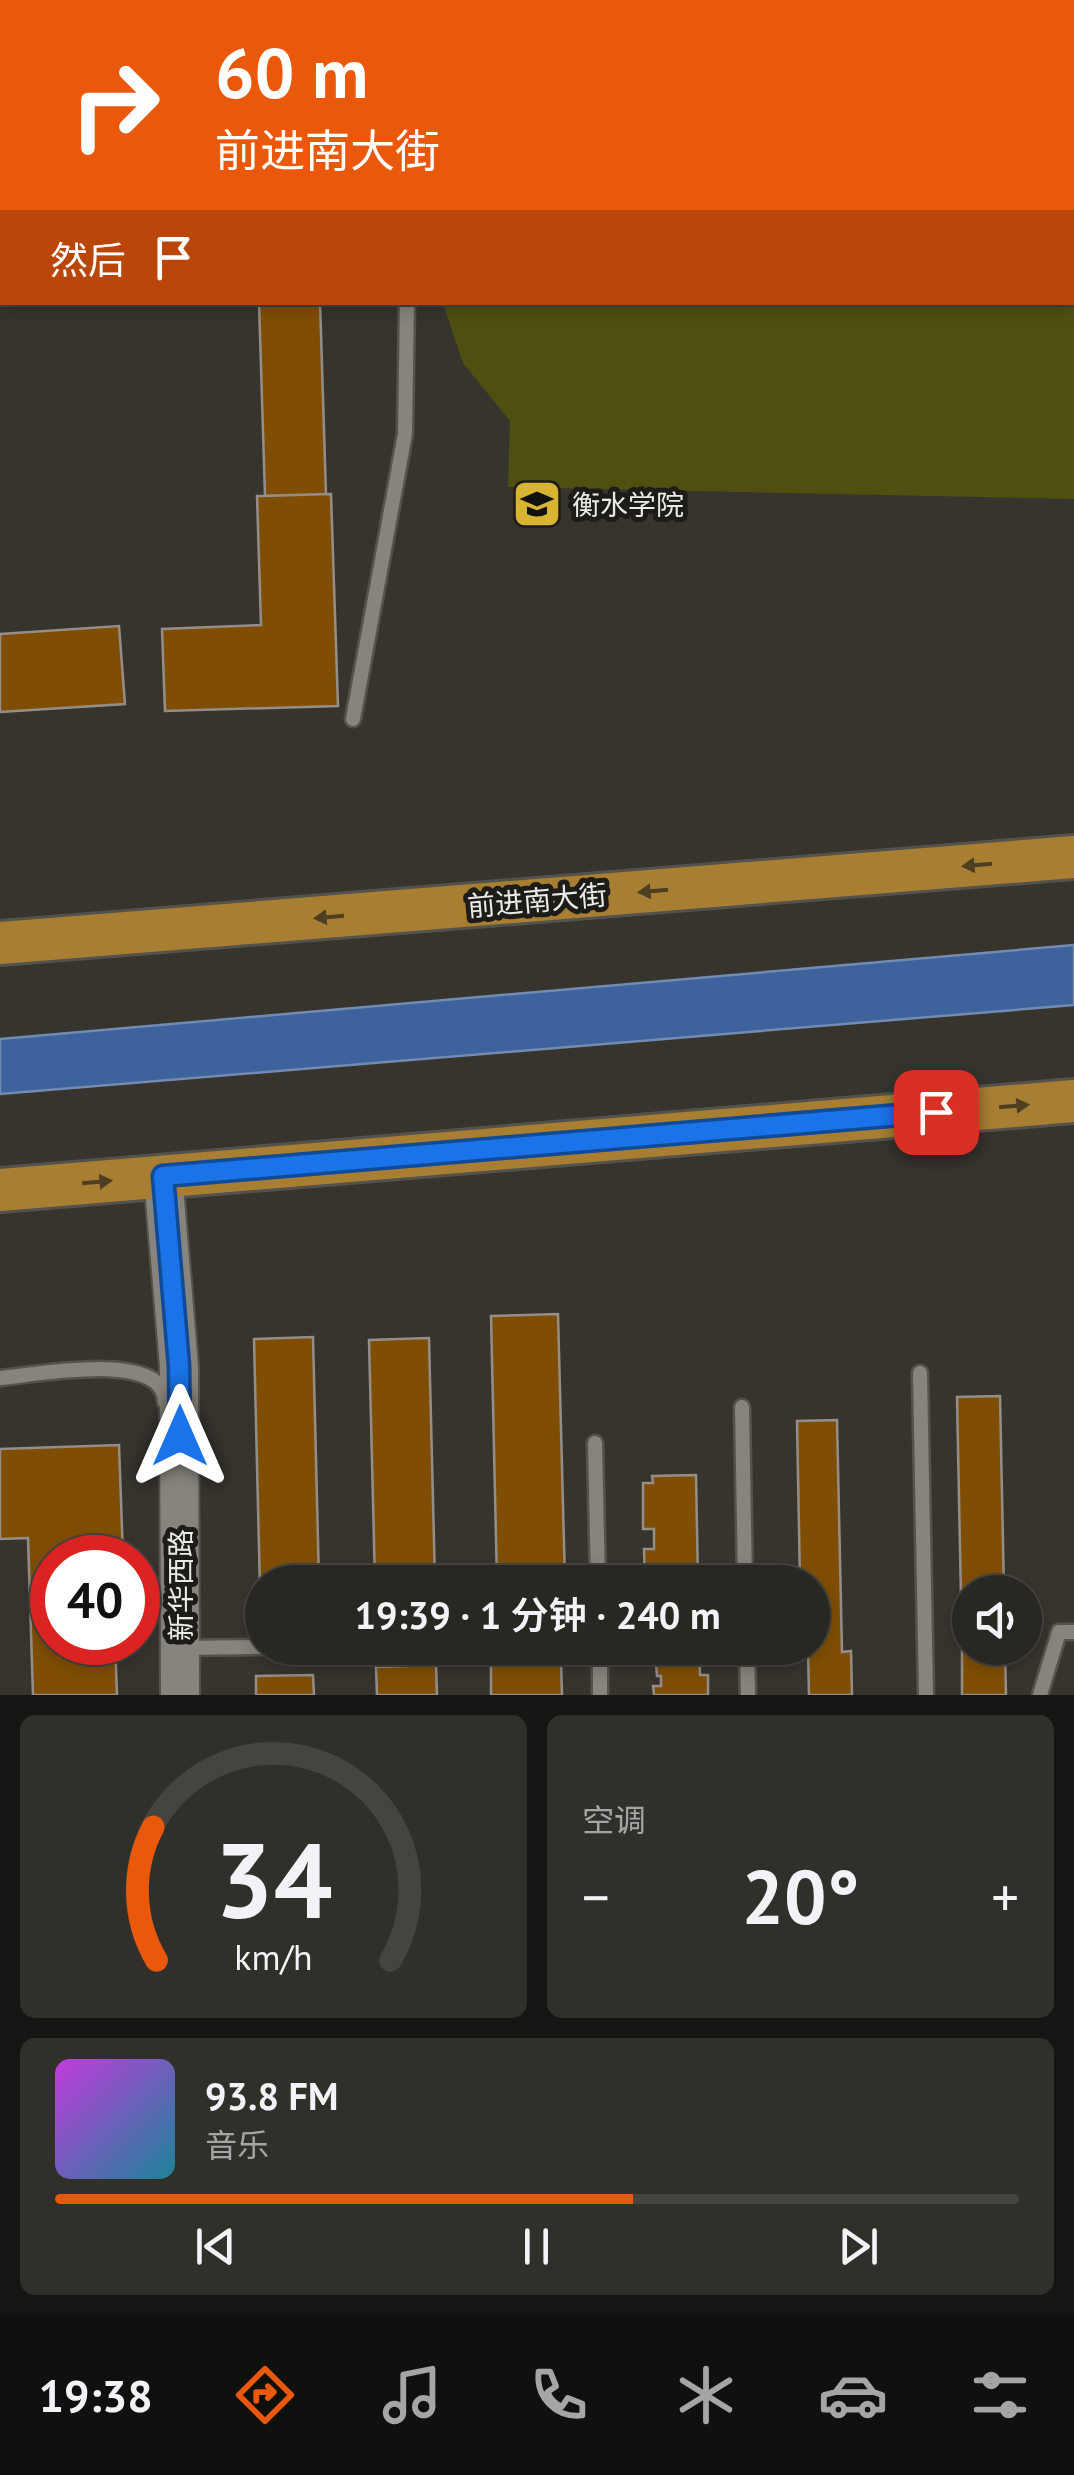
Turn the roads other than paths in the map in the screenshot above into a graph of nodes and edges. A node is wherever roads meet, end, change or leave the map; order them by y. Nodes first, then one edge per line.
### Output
1 (407, 305) edge
2 (353, 719) dead end
3 (1074, 857) edge
4 (0, 943) edge
5 (1074, 1101) edge
6 (163, 1176) junction
7 (0, 1190) edge
8 (920, 1373) dead end
9 (0, 1378) edge
10 (742, 1407) dead end
11 (596, 1443) dead end
12 (598, 1565) edge
13 (745, 1565) edge
14 (1074, 1632) edge
15 (245, 1647) edge
16 (180, 1648) junction
17 (600, 1665) edge
18 (747, 1665) edge
19 (166, 1695) edge
20 (180, 1695) edge
21 (600, 1695) edge
22 (748, 1695) edge
23 (926, 1695) edge
24 (1040, 1695) edge

1 - 2 lane
3 -> 4 main road, 前进南大街
6 -> 5 main road
7 -> 6 main road
6 - 16 street, 新华西路
8 - 23 lane
9 - 19 lane
10 - 13 lane
11 - 12 lane
14 - 24 lane
15 - 16 lane
16 - 20 street, 新华西路
17 - 21 lane
18 - 22 lane

